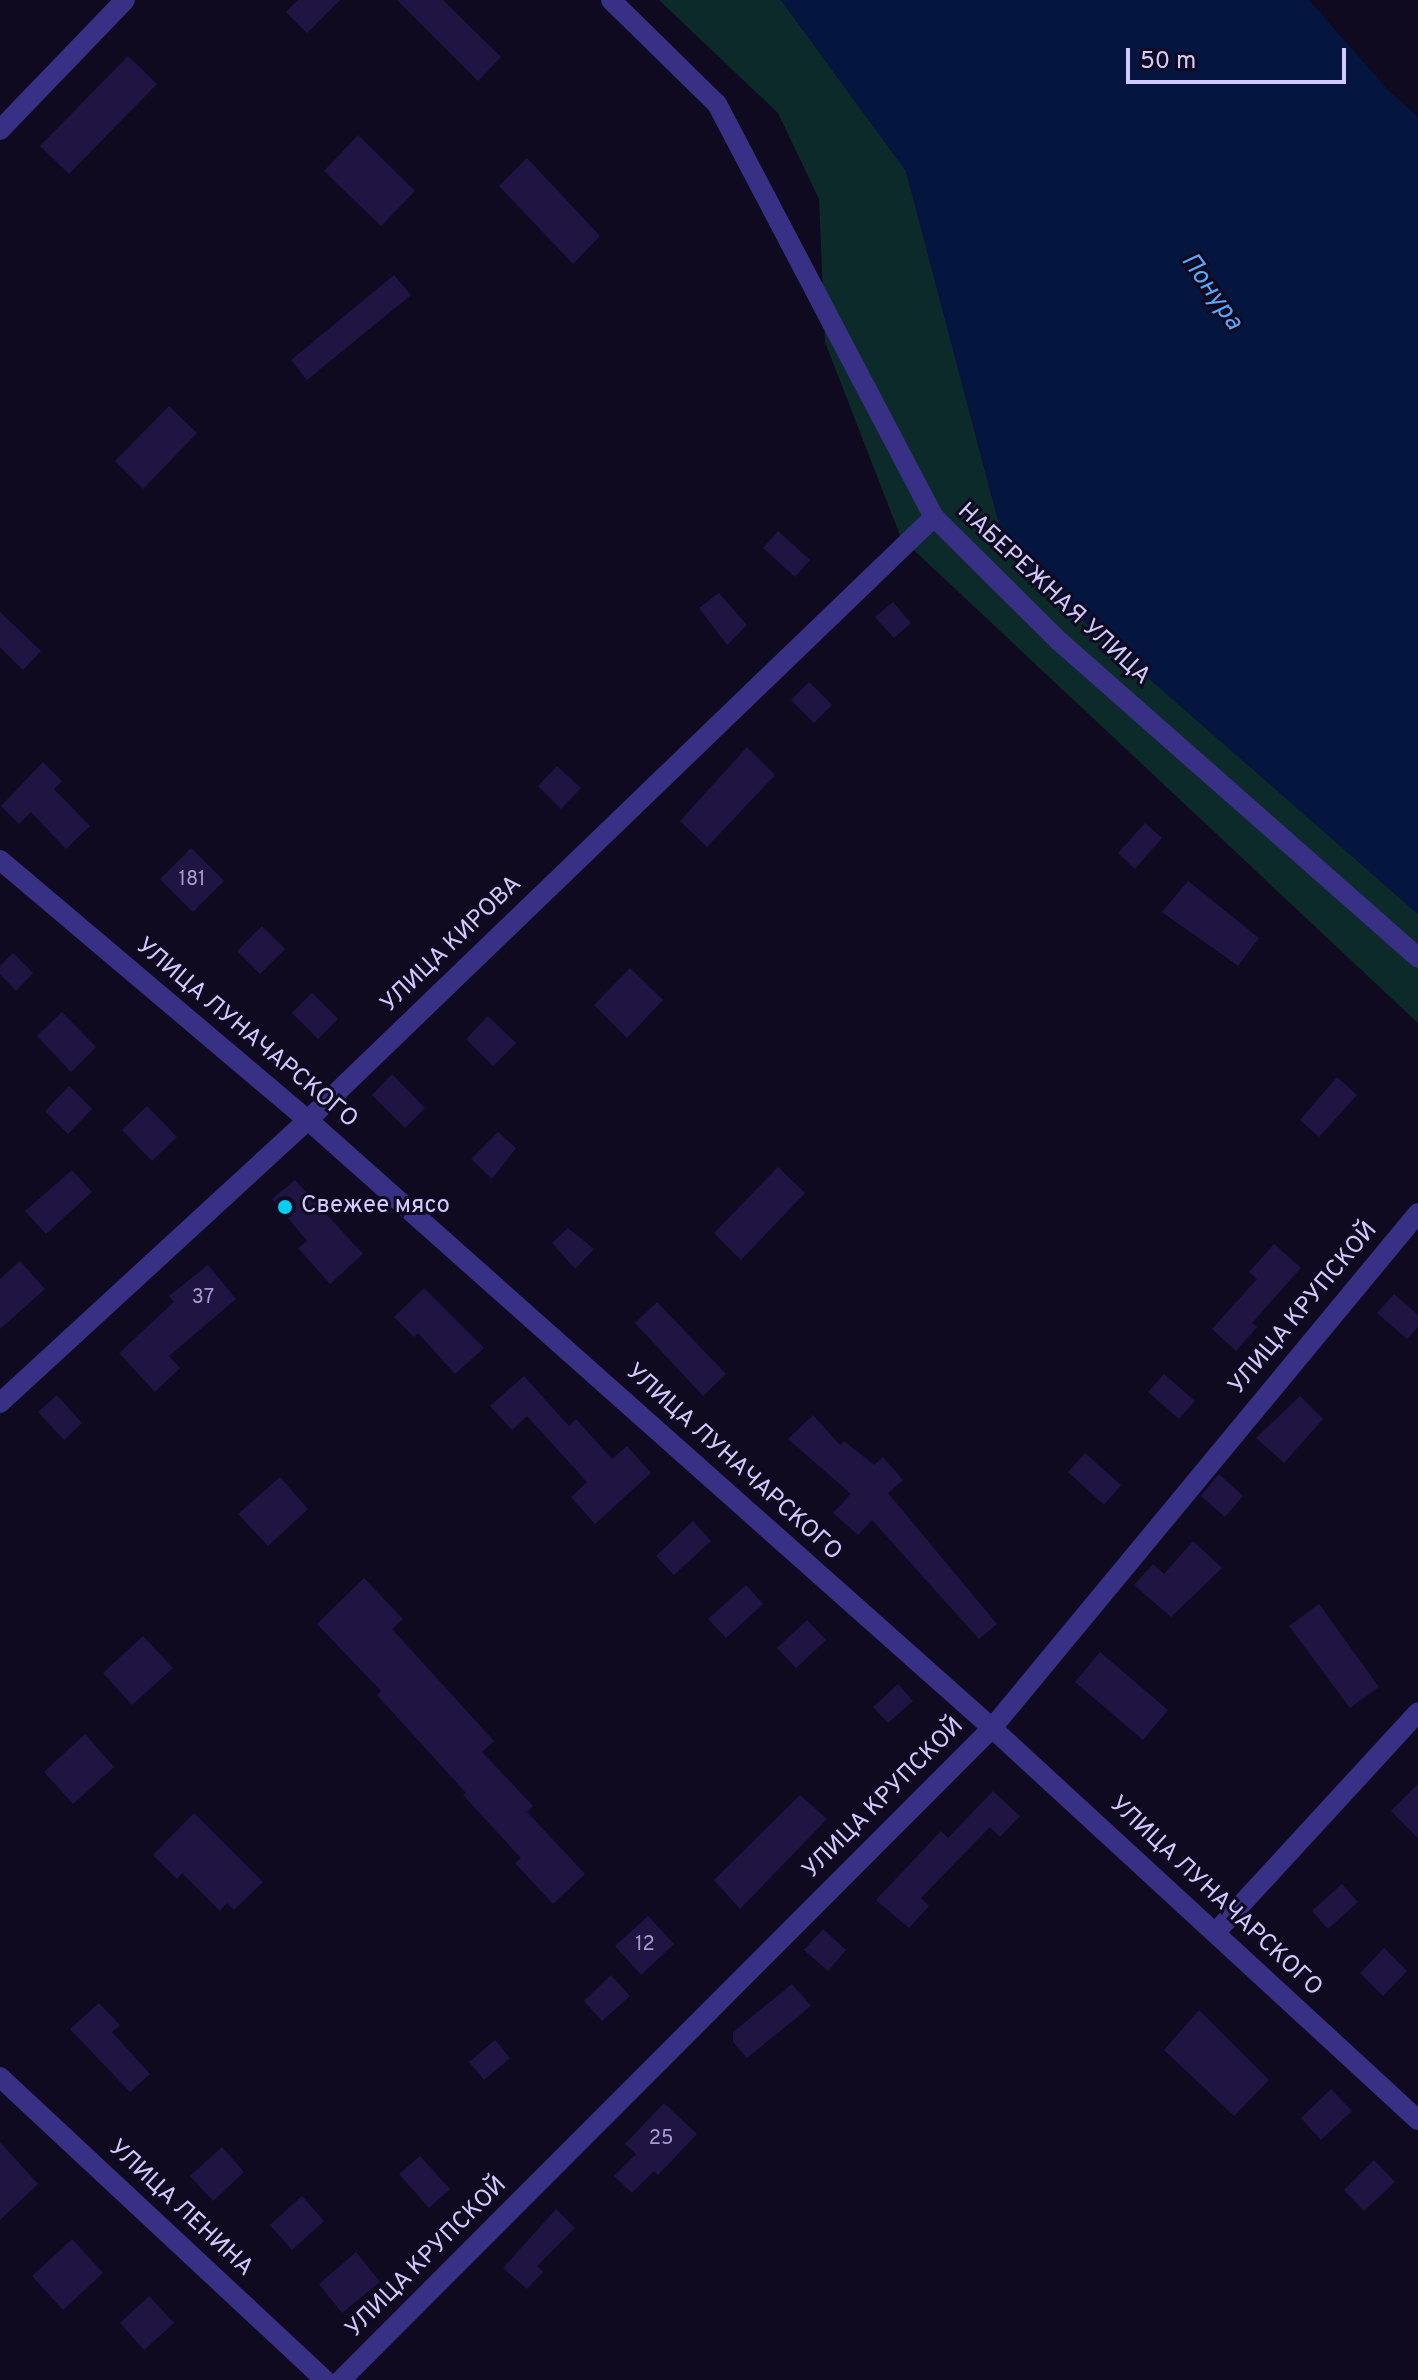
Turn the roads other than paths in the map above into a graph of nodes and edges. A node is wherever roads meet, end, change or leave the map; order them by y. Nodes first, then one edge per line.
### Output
1 (125, 0) edge
2 (611, 0) edge
3 (0, 130) edge
4 (934, 517) junction
5 (0, 860) edge
6 (1418, 958) edge
7 (308, 1120) junction
8 (1418, 1213) edge
9 (0, 1403) edge
10 (1418, 1712) edge
11 (992, 1728) junction
12 (1215, 1933) junction
13 (0, 2077) edge
14 (1418, 2120) edge
15 (325, 2380) edge
16 (341, 2380) edge

1 - 3 street
2 - 4 street, НАБЕРЕЖНАЯ УЛИЦА
4 - 6 street, НАБЕРЕЖНАЯ УЛИЦА
4 - 7 street, УЛИЦА КИРОВА
5 - 7 street, УЛИЦА ЛУНАЧАРСКОГО
7 - 9 street, УЛИЦА КИРОВА
7 - 11 street, УЛИЦА ЛУНАЧАРСКОГО
8 - 11 street, УЛИЦА КРУПСКОЙ
10 - 12 street
11 - 12 street, УЛИЦА ЛУНАЧАРСКОГО
11 - 16 street, УЛИЦА КРУПСКОЙ
12 - 14 street, УЛИЦА ЛУНАЧАРСКОГО
13 - 15 street, УЛИЦА ЛЕНИНА

